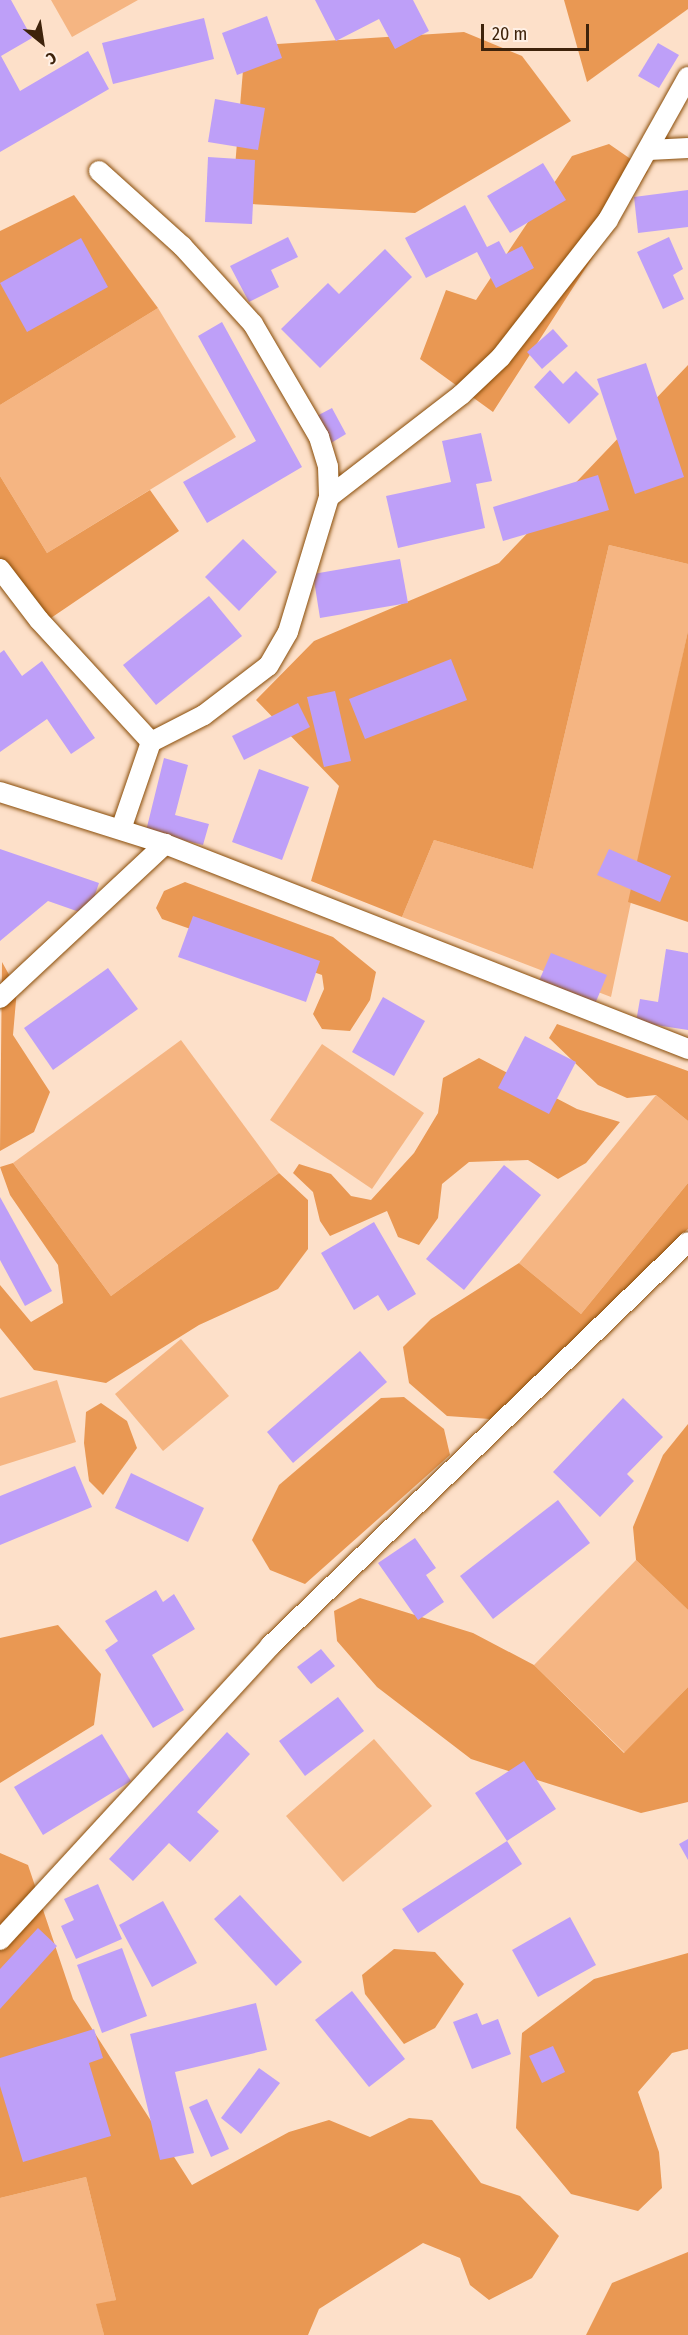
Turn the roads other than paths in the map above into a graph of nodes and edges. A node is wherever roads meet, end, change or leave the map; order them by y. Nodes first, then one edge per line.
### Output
1 (688, 77) edge
2 (688, 148) edge
3 (649, 150) junction
4 (99, 171) dead end
5 (329, 497) junction
6 (0, 569) edge
7 (151, 742) junction
8 (0, 792) edge
9 (121, 829) junction
10 (165, 844) junction
11 (0, 998) edge
12 (688, 1049) edge
13 (688, 1242) edge
14 (0, 1940) edge

1 - 3 lane
2 - 3 lane
3 - 5 lane
4 - 5 lane
5 - 7 lane
6 - 7 lane
7 - 9 lane
8 - 9 lane
9 - 10 lane
10 - 11 lane
10 - 12 lane
13 - 14 lane

